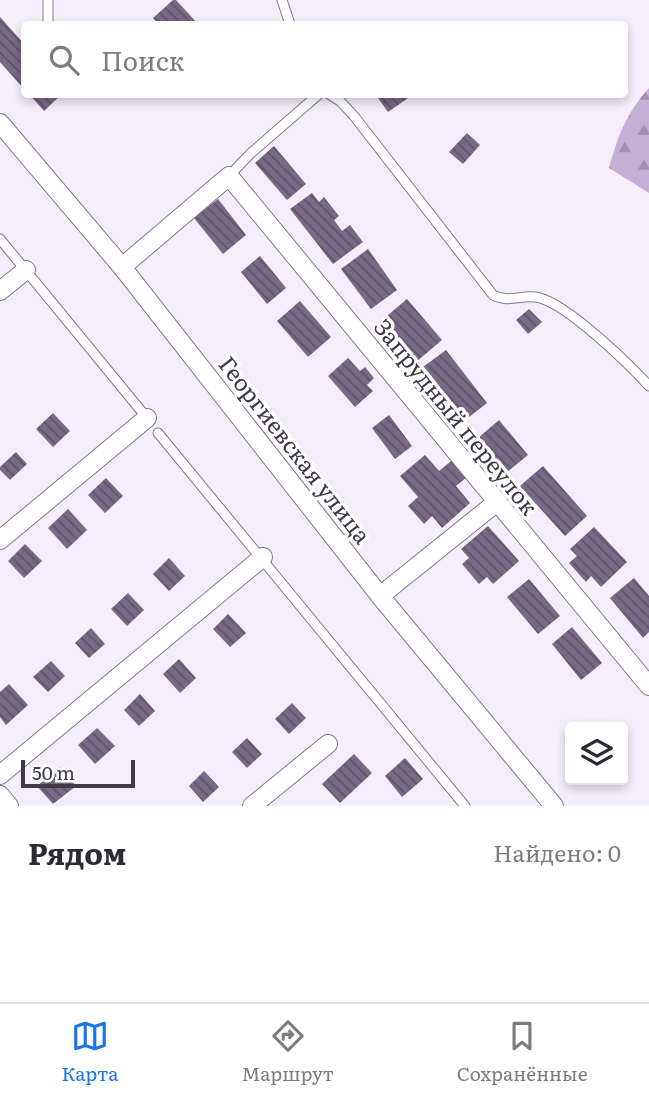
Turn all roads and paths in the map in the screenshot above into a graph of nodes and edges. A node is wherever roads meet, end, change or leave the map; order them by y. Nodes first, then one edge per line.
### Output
1 (48, 0) edge
2 (282, 0) edge
3 (48, 21) edge
4 (289, 21) edge
5 (314, 98) edge
6 (336, 98) edge
7 (0, 123) edge
8 (229, 176) junction
9 (0, 239) edge
10 (122, 267) junction
11 (26, 270) junction
12 (0, 291) edge
13 (649, 386) edge
14 (147, 418) joint
15 (158, 432) dead end
16 (496, 502) junction
17 (0, 540) edge
18 (262, 557) junction
19 (380, 596) junction
20 (649, 686) edge
21 (328, 744) dead end
22 (0, 775) edge
23 (0, 795) edge
24 (9, 806) edge
25 (252, 806) edge
26 (465, 806) edge
27 (554, 806) edge

1 - 3 lane
2 - 4 lane
5 - 8 lane
6 - 13 lane
7 - 10 street, Георгиевская улица
8 - 10 street
8 - 16 street, Запрудный переулок
9 - 11 lane
10 - 19 street, Георгиевская улица
11 - 12 street
11 - 14 lane
14 - 17 street
15 - 18 lane
16 - 19 street
16 - 20 street, Запрудный переулок
18 - 22 street
18 - 26 lane
19 - 27 street, Георгиевская улица
21 - 25 street
23 - 24 street

